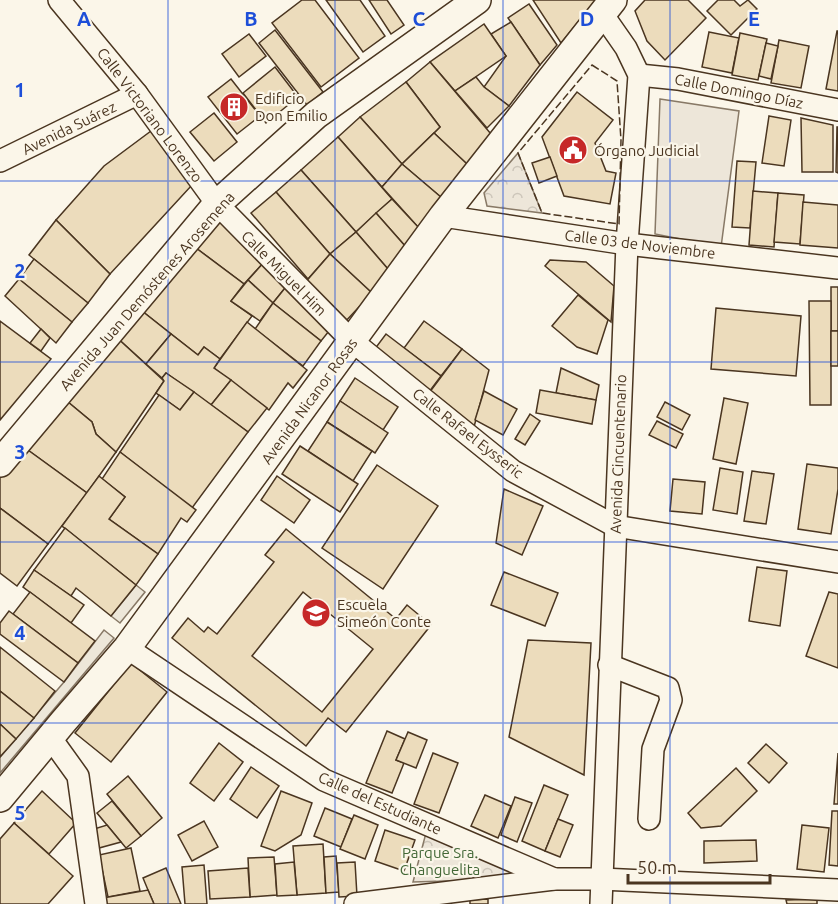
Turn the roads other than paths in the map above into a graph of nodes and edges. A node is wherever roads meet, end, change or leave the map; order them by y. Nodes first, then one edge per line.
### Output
1 (59, 0) edge
2 (477, 0) edge
3 (608, 8) edge
4 (639, 75) junction
5 (137, 94) junction
6 (838, 110) edge
7 (0, 161) edge
8 (217, 204) junction
9 (443, 216) junction
10 (627, 244) junction
11 (838, 268) edge
12 (351, 341) junction
13 (0, 463) edge
14 (615, 526) junction
15 (838, 562) edge
16 (127, 648) junction
17 (609, 665) junction
18 (50, 737) junction
19 (0, 798) edge
20 (649, 819) dead end
21 (554, 879) junction
22 (601, 879) junction
23 (838, 890) edge
24 (96, 904) edge
25 (355, 904) edge
26 (601, 904) edge

1 - 5 street, Calle Victoriano Lorenzo
2 - 8 main road, Avenida Juan Demóstenes Arosemena
3 - 4 street, Avenida Cincuentenario
3 - 9 main road, Avenida Nicanor Rosas
4 - 6 street, Calle Domingo Díaz
4 - 10 street, Avenida Cincuentenario
5 - 7 street, Avenida Suárez
5 - 8 street, Calle Victoriano Lorenzo
8 - 12 street, Calle Miguel Him
8 - 13 main road, Avenida Juan Demóstenes Arosemena
9 - 10 street, Calle 03 de Noviembre
9 - 12 main road, Avenida Nicanor Rosas
10 - 11 street, Calle 03 de Noviembre
10 - 14 street, Avenida Cincuentenario
12 - 14 street, Calle Rafael Eysseric
12 - 16 main road, Avenida Nicanor Rosas
14 - 15 street, Calle Rafael Eysseric
14 - 17 street, Avenida Cincuentenario
16 - 18 main road, Avenida Nicanor Rosas
16 - 21 street, Calle del Estudiante
17 - 20 street
17 - 22 street, Avenida Cincuentenario
18 - 19 main road, Avenida Nicanor Rosas
18 - 24 street
21 - 22 street
21 - 25 street
22 - 23 street
22 - 26 street, Avenida Cincuentenario

